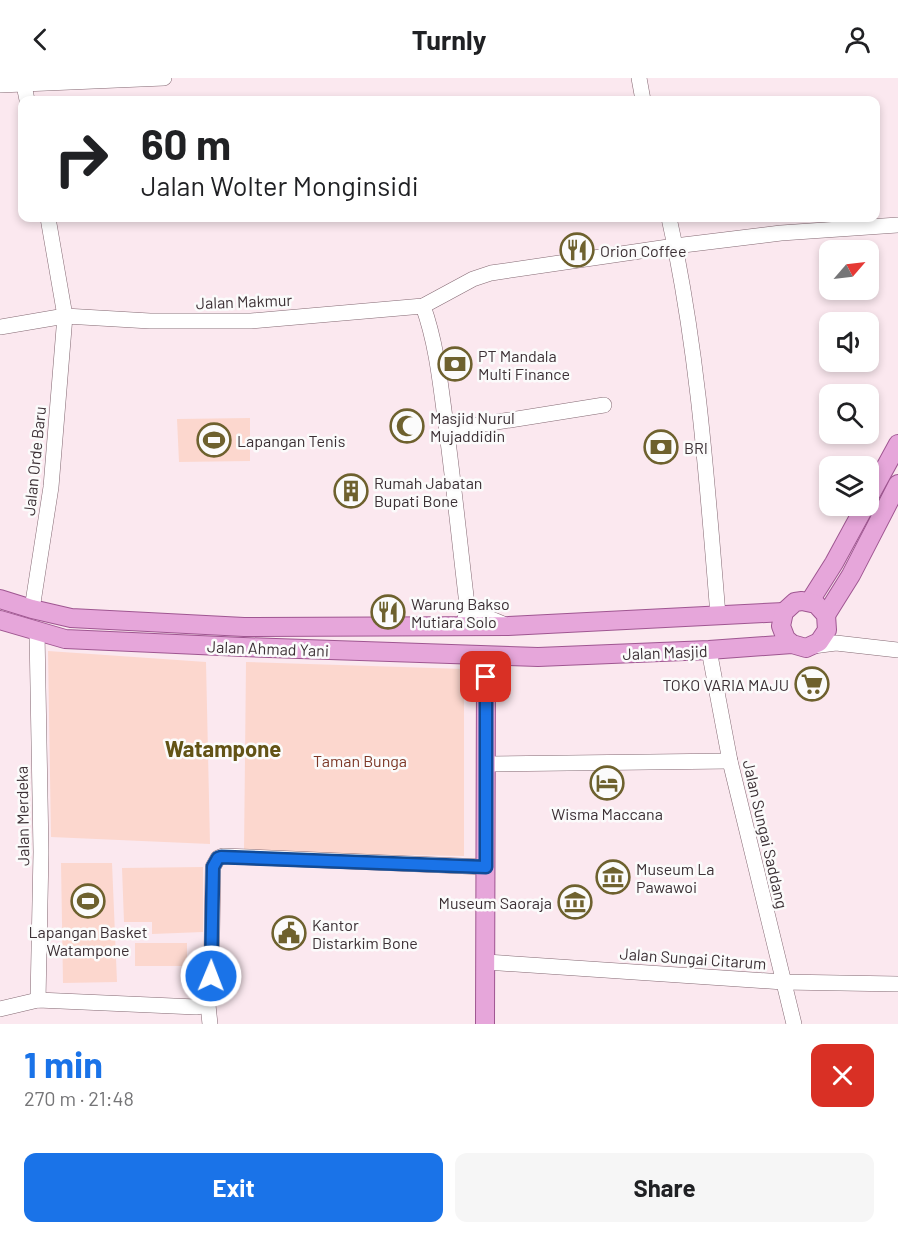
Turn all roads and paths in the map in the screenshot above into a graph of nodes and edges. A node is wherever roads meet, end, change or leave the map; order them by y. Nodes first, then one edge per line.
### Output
1 (164, 78) edge
2 (639, 78) edge
3 (0, 85) edge
4 (24, 85) junction
5 (26, 96) edge
6 (643, 96) edge
7 (49, 222) edge
8 (670, 222) edge
9 (898, 225) edge
10 (675, 246) junction
11 (423, 306) junction
12 (65, 316) junction
13 (0, 327) edge
14 (604, 405) dead end
15 (447, 430) junction
16 (898, 444) edge
17 (879, 479) edge
18 (896, 490) edge
19 (860, 516) edge
20 (834, 563) junction
21 (850, 575) junction
22 (0, 599) edge
23 (810, 601) junction
24 (32, 609) junction
25 (784, 612) junction
26 (718, 615) junction
27 (465, 617) junction
28 (0, 620) edge
29 (202, 625) junction
30 (508, 626) junction
31 (532, 626) joint
32 (255, 627) junction
33 (830, 629) junction
34 (37, 632) junction
35 (792, 644) junction
36 (201, 645) junction
37 (255, 648) junction
38 (709, 650) junction
39 (898, 650) edge
40 (467, 655) junction
41 (512, 656) junction
42 (538, 657) joint
43 (486, 677) junction
44 (730, 761) junction
45 (488, 764) junction
46 (486, 867) junction
47 (486, 962) junction
48 (783, 982) junction
49 (898, 984) edge
50 (39, 1000) junction
51 (208, 1005) junction
52 (0, 1009) edge
53 (210, 1024) edge
54 (485, 1024) edge
55 (794, 1024) edge

1 - 4 street
2 - 6 street
3 - 4 street
4 - 5 street
7 - 12 street, Jalan Orde Baru
8 - 10 street
9 - 10 street
10 - 11 street
10 - 26 street
11 - 12 street, Jalan Makmur
11 - 15 street
12 - 13 street, Jalan Makmur
12 - 24 street, Jalan Orde Baru
14 - 15 street
15 - 27 street
16 - 17 main road
18 - 21 main road
19 - 20 main road
20 - 21 main road
20 - 23 main road
21 - 33 main road
22 - 24 main road, Jalan Ahmad Yani
23 - 25 main road
23 - 33 main road
24 - 29 main road, Jalan Ahmad Yani
25 - 26 main road, Jalan Masjid
25 - 35 main road
26 - 31 main road, Jalan Masjid
27 - 30 main road, Jalan Ahmad Yani
27 - 32 main road, Jalan Ahmad Yani
27 - 40 main road
28 - 34 main road, Jalan Ahmad Yani
29 - 32 main road, Jalan Ahmad Yani
29 - 36 main road
30 - 31 main road, Jalan Ahmad Yani
30 - 41 main road
32 - 37 main road
33 - 35 main road
33 - 39 street
34 - 36 main road, Jalan Ahmad Yani
34 - 50 street, Jalan Merdeka
35 - 38 main road, Jalan Masjid
36 - 37 main road, Jalan Ahmad Yani
37 - 40 main road, Jalan Ahmad Yani
38 - 42 main road, Jalan Masjid
38 - 44 street, Jalan Sungai Saddang
40 - 41 main road, Jalan Ahmad Yani
40 - 43 main road
41 - 42 main road, Jalan Ahmad Yani
41 - 43 main road
43 - 45 main road
44 - 45 street
44 - 48 street, Jalan Sungai Saddang
45 - 46 main road
46 - 47 main road
46 - 51 street
47 - 48 street, Jalan Sungai Citarum
47 - 54 main road
48 - 49 street, Jalan Sungai Citarum
48 - 55 street, Jalan Sungai Saddang
50 - 51 street
50 - 52 street
51 - 53 street

